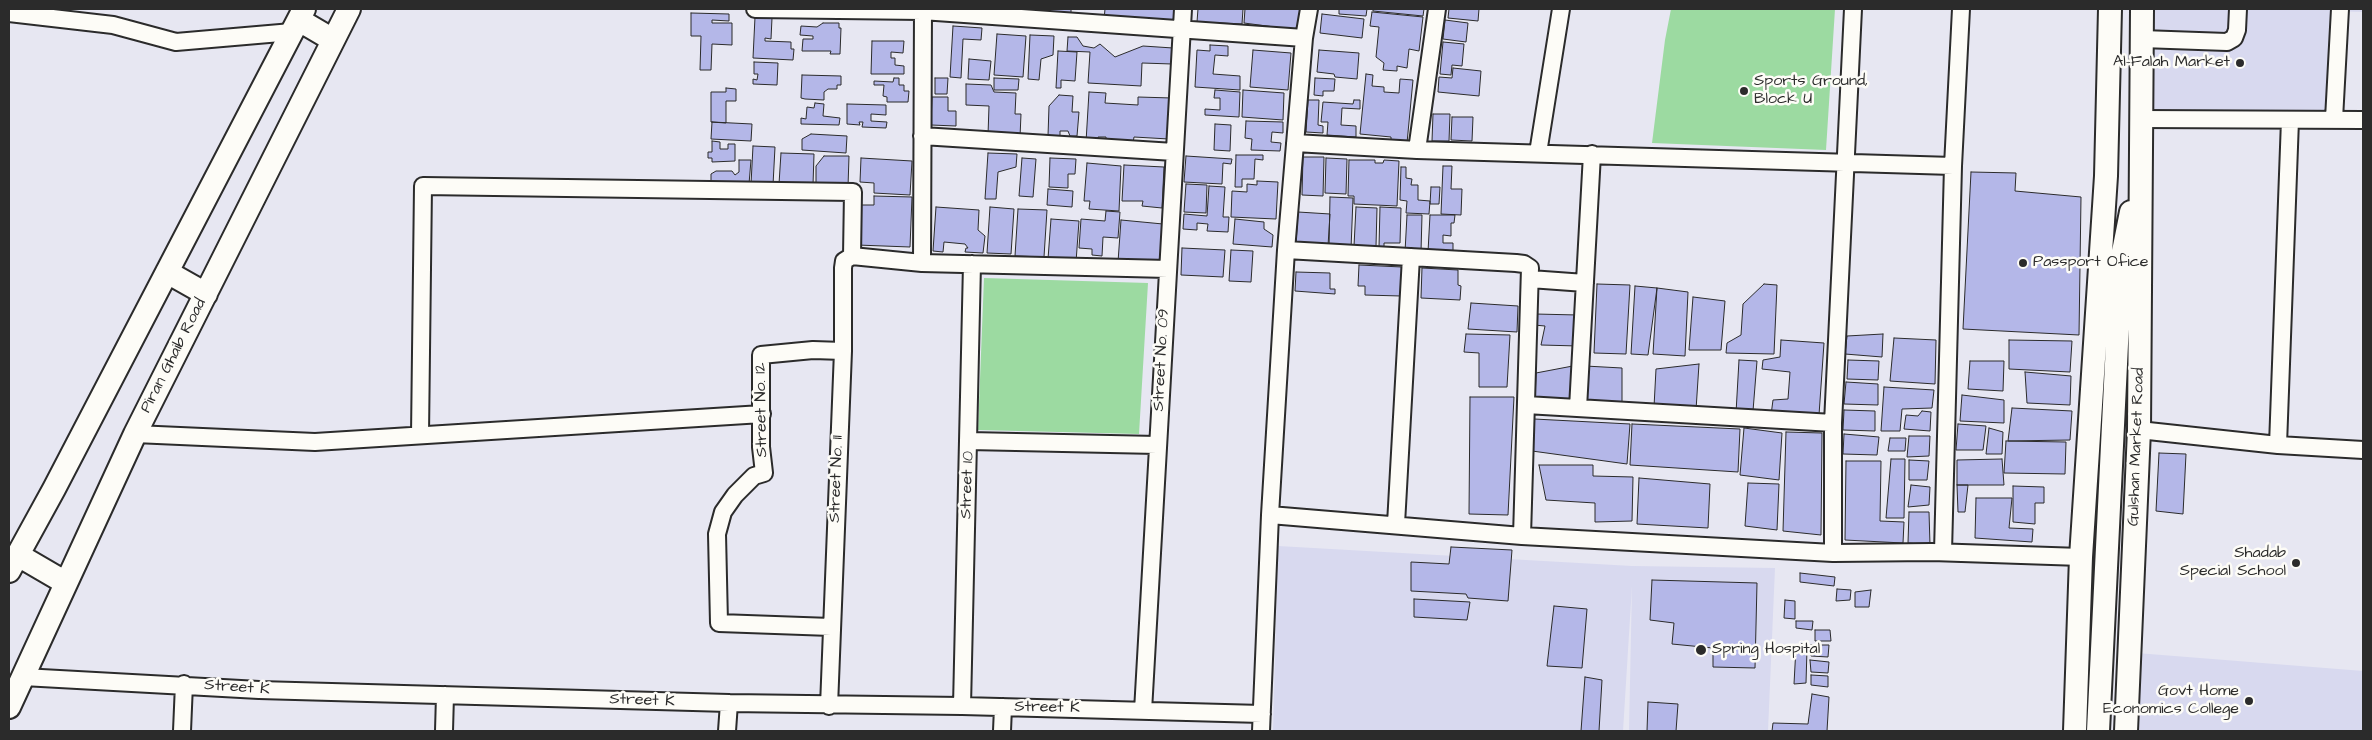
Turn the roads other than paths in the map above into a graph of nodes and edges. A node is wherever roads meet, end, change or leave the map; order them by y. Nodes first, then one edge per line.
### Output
1 (349, 9) edge
2 (764, 9) edge
3 (1183, 9) edge
4 (1309, 9) edge
5 (1437, 9) edge
6 (1561, 9) edge
7 (1853, 9) edge
8 (1961, 9) edge
9 (2110, 9) edge
10 (2142, 9) edge
11 (2238, 9) edge
12 (2340, 9) edge
13 (922, 10) edge
14 (9, 13) edge
15 (299, 20) edge
16 (1182, 29) junction
17 (1304, 38) junction
18 (2142, 39) junction
19 (333, 40) junction
20 (2142, 119) junction
21 (2290, 120) junction
22 (2334, 120) junction
23 (2363, 120) edge
24 (922, 136) junction
25 (1295, 143) junction
26 (1417, 150) junction
27 (1174, 152) junction
28 (1538, 153) junction
29 (1592, 154) junction
30 (2141, 162) junction
31 (1846, 163) junction
32 (1953, 166) junction
33 (2106, 176) junction
34 (1286, 250) junction
35 (852, 256) junction
36 (1412, 257) junction
37 (2121, 262) junction
38 (922, 263) junction
39 (972, 264) junction
40 (1168, 268) junction
41 (167, 272) junction
42 (1530, 279) junction
43 (1585, 283) junction
44 (206, 294) junction
45 (842, 351) junction
46 (1526, 405) junction
47 (1578, 408) junction
48 (762, 414) junction
49 (1833, 423) junction
50 (2139, 430) junction
51 (135, 434) junction
52 (420, 435) junction
53 (969, 441) junction
54 (1157, 445) junction
55 (2278, 445) junction
56 (2363, 450) edge
57 (1270, 516) junction
58 (1396, 524) junction
59 (1522, 536) junction
60 (1833, 552) junction
61 (1942, 552) junction
62 (2081, 557) junction
63 (13, 563) edge
64 (66, 583) junction
65 (831, 627) junction
66 (23, 676) junction
67 (184, 684) junction
68 (445, 695) junction
69 (729, 704) junction
70 (830, 706) junction
71 (962, 706) junction
72 (9, 707) edge
73 (1003, 707) junction
74 (1143, 711) junction
75 (1262, 714) junction
76 (182, 731) edge
77 (444, 731) edge
78 (727, 731) edge
79 (1002, 731) edge
80 (1261, 731) edge
81 (2076, 731) edge
82 (2098, 731) edge
83 (2126, 731) edge

1 - 19 main road, Piran Ghaib Road
2 - 13 street
3 - 16 street, Street No. 09
4 - 17 street
5 - 26 street
6 - 28 street
7 - 31 street
8 - 32 street
9 - 33 main road, Gulshan Market Road
10 - 18 main road, Gulshan Market Road
11 - 18 street
12 - 22 street
13 - 16 street
13 - 24 street
14 - 15 street
15 - 19 main road
15 - 41 main road
16 - 17 street
16 - 27 street, Street No. 09
17 - 25 street
18 - 20 main road, Gulshan Market Road
19 - 44 main road, Piran Ghaib Road
20 - 21 street
20 - 30 main road, Gulshan Market Road
21 - 22 street
21 - 55 street
22 - 23 street
24 - 27 street
24 - 38 street
25 - 26 street
25 - 34 street
26 - 28 street
27 - 40 street, Street No. 09
28 - 29 street
29 - 31 street
29 - 43 street
30 - 37 main road, Gulshan Market Road
30 - 50 main road, Gulshan Market Road
31 - 32 street
31 - 49 street
32 - 61 street
33 - 37 main road, Gulshan Market Road
33 - 62 main road, Gulshan Market Road
34 - 36 street
34 - 57 street
35 - 38 street
35 - 45 street, Street No. 11
35 - 52 street
36 - 42 street
36 - 58 street
37 - 82 main road, Gulshan Market Road
38 - 39 street
39 - 40 street
39 - 53 street, Street 10
40 - 54 street, Street No. 09
41 - 44 main road
41 - 63 main road
42 - 43 street
42 - 46 street
43 - 47 street
44 - 51 main road, Piran Ghaib Road
45 - 48 street, Street No. 12
45 - 65 street, Street No. 11
46 - 47 street
46 - 59 street
47 - 49 street
48 - 52 street
48 - 65 street, Street No. 12
49 - 60 street
50 - 55 street
50 - 83 main road, Gulshan Market Road
51 - 52 street
51 - 64 main road, Piran Ghaib Road
53 - 54 street
53 - 71 street, Street 10
54 - 74 street, Street No. 09
55 - 56 street
57 - 58 street
57 - 75 street
58 - 59 street
59 - 60 street
60 - 61 street
61 - 62 street
62 - 81 main road, Gulshan Market Road
63 - 64 main road
64 - 66 main road, Piran Ghaib Road
65 - 70 street, Street No. 11
66 - 67 street, Street K
66 - 72 main road, Piran Ghaib Road
67 - 68 street, Street K
67 - 76 street
68 - 69 street, Street K
68 - 77 street
69 - 70 street, Street K
69 - 78 street
70 - 71 street, Street K
71 - 73 street, Street K
73 - 74 street, Street K
73 - 79 street
74 - 75 street, Street K
75 - 80 street

